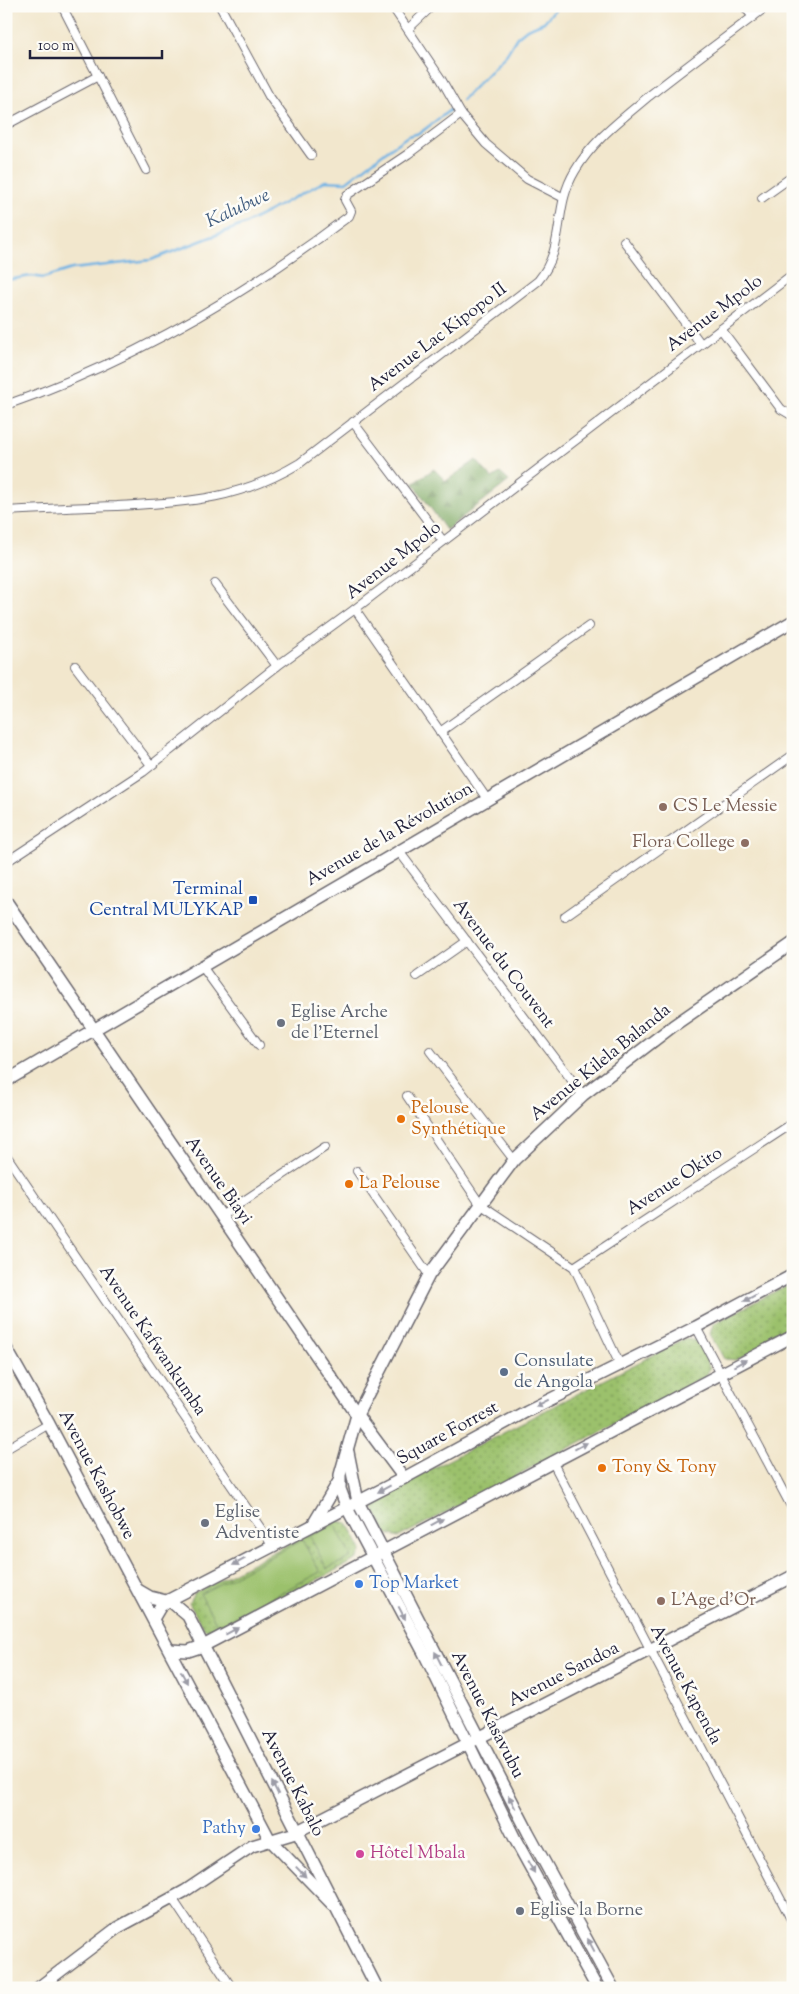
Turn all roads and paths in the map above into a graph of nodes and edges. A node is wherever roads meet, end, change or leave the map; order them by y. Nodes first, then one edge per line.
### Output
1 (62, 6) edge
2 (220, 6) edge
3 (392, 6) edge
4 (432, 6) edge
5 (744, 6) edge
6 (767, 6) edge
7 (753, 18) junction
8 (408, 29) junction
9 (98, 76) junction
10 (461, 114) junction
11 (6, 125) edge
12 (311, 155) dead end
13 (146, 170) dead end
14 (793, 176) edge
15 (562, 197) junction
16 (762, 198) dead end
17 (624, 241) dead end
18 (793, 274) edge
19 (721, 329) junction
20 (701, 344) junction
21 (6, 405) edge
22 (793, 416) edge
23 (353, 422) junction
24 (7, 508) edge
25 (443, 541) junction
26 (215, 584) dead end
27 (355, 609) junction
28 (793, 620) edge
29 (589, 626) dead end
30 (75, 666) dead end
31 (277, 666) junction
32 (440, 732) junction
33 (793, 755) edge
34 (151, 765) junction
35 (487, 799) junction
36 (398, 850) junction
37 (6, 862) edge
38 (6, 901) edge
39 (565, 916) dead end
40 (467, 941) junction
41 (793, 943) edge
42 (201, 965) junction
43 (417, 976) dead end
44 (92, 1029) junction
45 (259, 1045) dead end
46 (430, 1051) dead end
47 (6, 1081) edge
48 (584, 1095) junction
49 (407, 1096) dead end
50 (793, 1123) edge
51 (325, 1147) dead end
52 (6, 1155) edge
53 (514, 1160) junction
54 (356, 1171) dead end
55 (480, 1204) junction
56 (221, 1216) junction
57 (574, 1266) junction
58 (428, 1276) junction
59 (793, 1276) edge
60 (696, 1327) junction
61 (793, 1336) edge
62 (6, 1348) edge
63 (620, 1365) junction
64 (722, 1373) junction
65 (357, 1415) junction
66 (49, 1424) junction
67 (6, 1449) edge
68 (348, 1450) junction
69 (552, 1461) junction
70 (404, 1478) junction
71 (340, 1480) junction
72 (358, 1502) junction
73 (347, 1508) junction
74 (793, 1510) edge
75 (312, 1525) junction
76 (272, 1545) junction
77 (383, 1551) junction
78 (372, 1557) junction
79 (793, 1576) edge
80 (137, 1589) junction
81 (168, 1600) junction
82 (153, 1619) junction
83 (203, 1646) junction
84 (170, 1650) junction
85 (650, 1650) junction
86 (474, 1740) junction
87 (297, 1832) junction
88 (270, 1840) junction
89 (172, 1898) junction
90 (333, 1904) junction
91 (793, 1923) edge
92 (38, 1988) edge
93 (232, 1988) edge
94 (377, 1988) edge
95 (597, 1988) edge
96 (613, 1988) edge

1 - 9 street
2 - 12 street
3 - 8 street
4 - 8 street
5 - 7 street
6 - 7 street, Avenue Lac Kipopo II
7 - 15 street, Avenue Lac Kipopo II
8 - 10 street
9 - 11 street
9 - 13 street
10 - 15 street
10 - 21 street
14 - 16 street
15 - 23 street, Avenue Lac Kipopo II
17 - 20 street
18 - 19 street, Avenue Mpolo
19 - 20 street, Avenue Mpolo
19 - 22 street
20 - 25 street, Avenue Mpolo
23 - 24 street, Avenue Lac Kipopo II
23 - 25 street
25 - 27 street, Avenue Mpolo
26 - 31 street
27 - 31 street, Avenue Mpolo
27 - 32 street
28 - 35 street, Avenue de la Révolution
29 - 32 street
30 - 34 street
31 - 34 street, Avenue Mpolo
32 - 35 street
33 - 39 street
34 - 37 street, Avenue Mpolo
35 - 36 street, Avenue de la Révolution
36 - 40 street, Avenue du Couvent
36 - 42 street, Avenue de la Révolution
38 - 44 street, Avenue Biayi
40 - 43 street
40 - 48 street, Avenue du Couvent
41 - 48 street, Avenue Kilela Balanda
42 - 44 street, Avenue de la Révolution
42 - 45 street
44 - 47 street, Avenue de la Révolution
44 - 56 street, Avenue Biayi
46 - 53 street
48 - 53 street, Avenue Kilela Balanda
49 - 55 street
50 - 57 street, Avenue Okito
51 - 56 street
52 - 76 street, Avenue Kafwankumba
53 - 55 street, Avenue Kilela Balanda
54 - 58 street
55 - 57 street
55 - 58 street, Avenue Kilela Balanda
56 - 65 street, Avenue Biayi
57 - 63 street
58 - 65 street, Avenue Kilela Balanda
59 -> 60 street, Square Forrest
60 - 63 street, Square Forrest
60 - 64 street
64 -> 61 street
62 - 66 street, Avenue Kashobwe
63 -> 70 street, Square Forrest
69 -> 64 street
64 - 74 street
65 - 68 street, Avenue Kilela Balanda
65 - 70 street, Avenue Biayi
66 - 67 street
66 - 80 street, Avenue Kashobwe
68 - 71 street, Avenue Kilela Balanda
68 - 72 street, Avenue Kasavubu
77 -> 69 street
69 - 85 street, Avenue Kapenda
70 -> 72 street, Square Forrest
71 - 73 street, Avenue Kilela Balanda
71 - 75 street
72 - 73 street, Square Forrest
72 - 77 street, Avenue Kasavubu
73 - 75 street, Square Forrest
73 - 78 street, Avenue Kasavubu
75 - 76 street, Square Forrest
76 -> 81 street, Square Forrest
77 - 78 street
86 -> 77 street, Avenue Kasavubu
83 -> 78 street
78 -> 86 street, Avenue Kasavubu
79 - 85 street, Avenue Sandoa
80 - 81 street
80 - 82 street, Avenue Kashobwe
81 - 82 street, Square Forrest
81 - 83 street, Avenue Kabalo
82 - 84 street
83 - 84 street
87 -> 83 street, Avenue Kabalo
84 -> 88 street
85 - 86 street, Avenue Sandoa
85 - 91 street, Avenue Kapenda
86 - 87 street, Avenue Sandoa
86 -> 95 street, Avenue Kasavubu
96 -> 86 street, Avenue Kasavubu
87 - 88 street, Avenue Sandoa
87 - 90 street, Avenue Kabalo
88 - 89 street, Avenue Sandoa
88 -> 90 street
89 - 92 street, Avenue Sandoa
89 - 93 street
90 - 94 street, Avenue Kabalo

